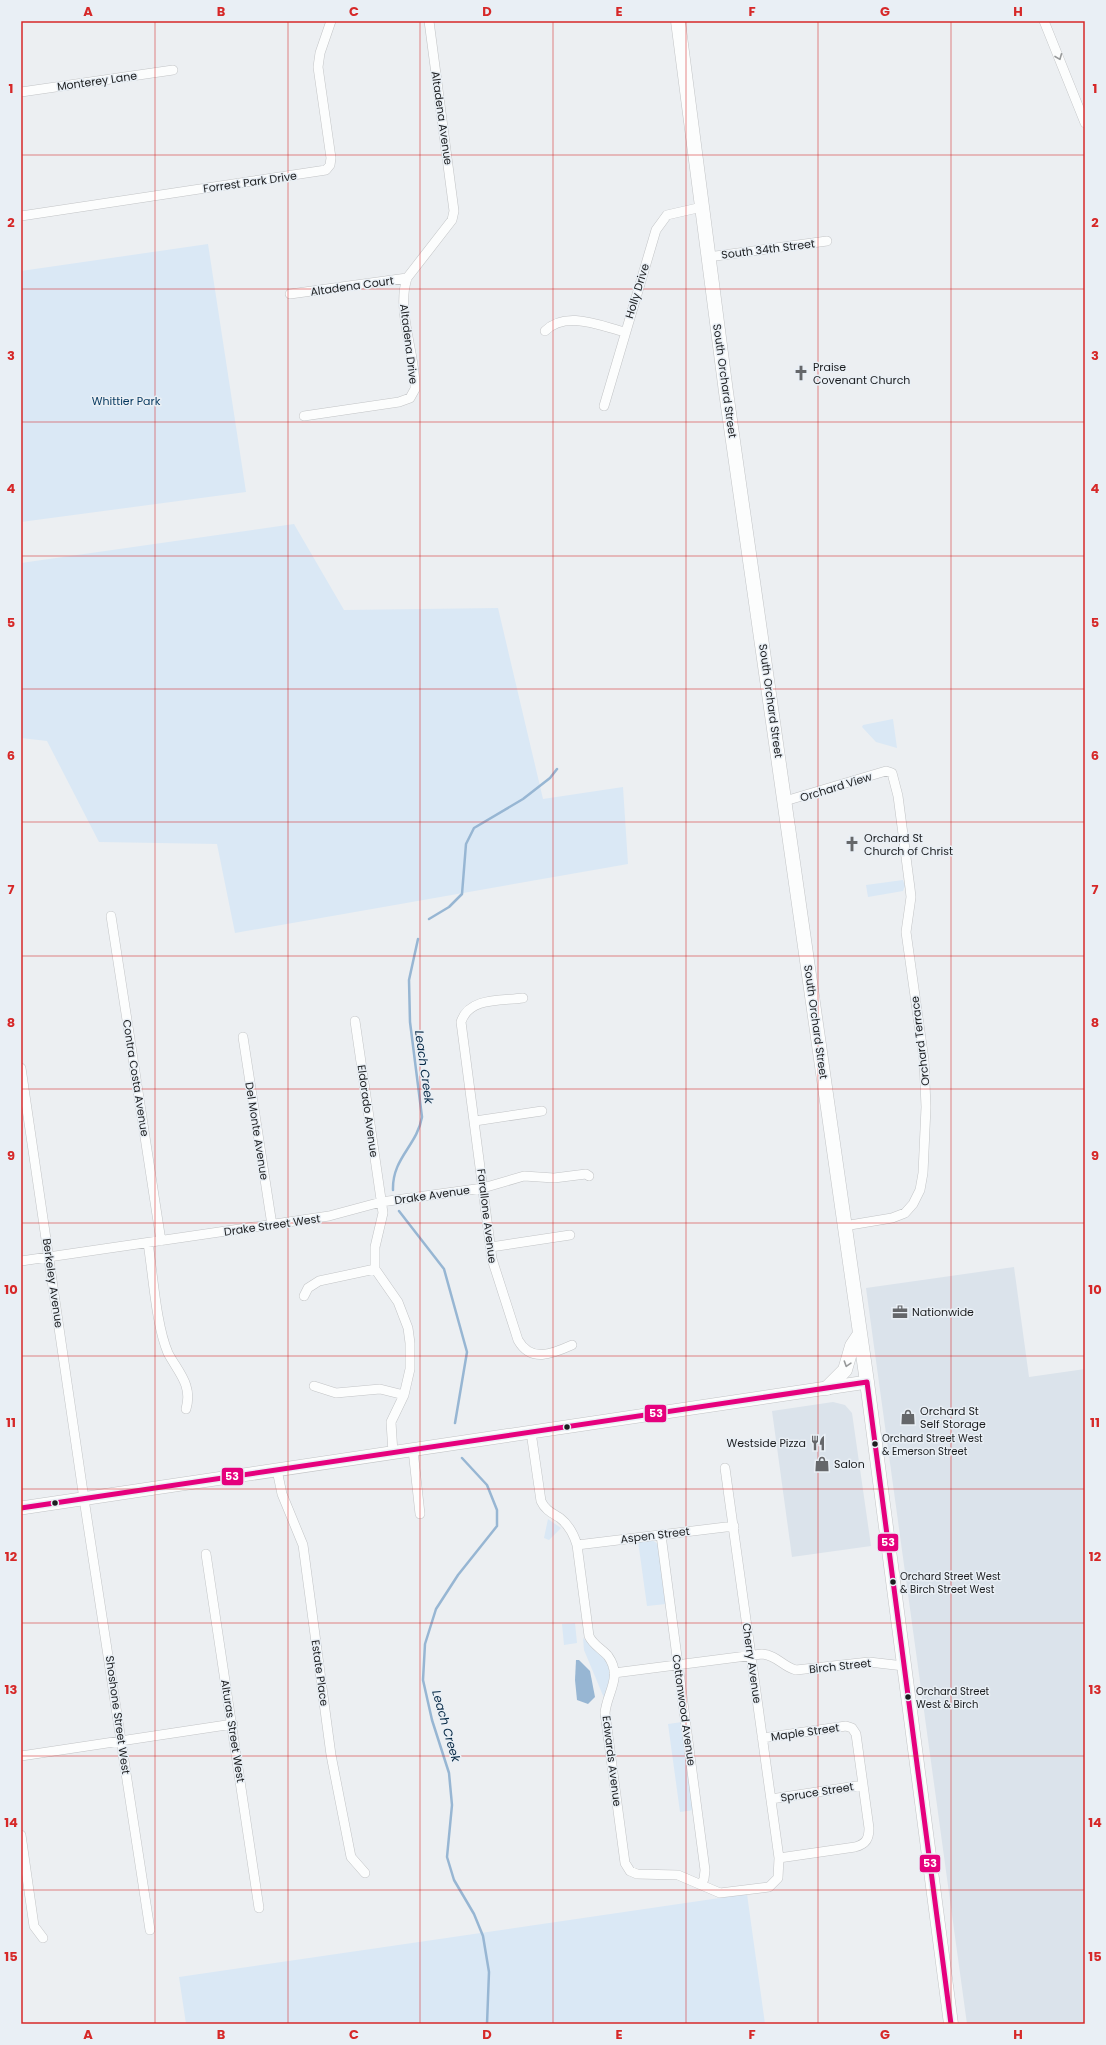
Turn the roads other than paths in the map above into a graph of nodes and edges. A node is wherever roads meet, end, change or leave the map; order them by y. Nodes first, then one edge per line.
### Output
1 (331, 21) edge
2 (429, 21) edge
3 (678, 21) edge
4 (1044, 21) edge
5 (173, 70) dead end
6 (21, 92) edge
7 (1085, 123) edge
8 (702, 207) junction
9 (454, 215) joint
10 (21, 216) edge
11 (827, 241) dead end
12 (708, 256) junction
13 (407, 278) junction
14 (290, 294) dead end
15 (545, 331) dead end
16 (624, 332) junction
17 (604, 406) dead end
18 (304, 416) dead end
19 (886, 771) joint
20 (785, 802) junction
21 (111, 916) dead end
22 (523, 998) dead end
23 (355, 1021) dead end
24 (243, 1037) dead end
25 (21, 1068) edge
26 (542, 1111) dead end
27 (475, 1121) junction
28 (589, 1176) dead end
29 (483, 1188) junction
30 (381, 1202) junction
31 (272, 1225) junction
32 (844, 1226) junction
33 (570, 1235) dead end
34 (161, 1241) junction
35 (148, 1244) junction
36 (491, 1247) junction
37 (49, 1258) junction
38 (21, 1262) edge
39 (375, 1269) junction
40 (304, 1296) dead end
41 (860, 1334) junction
42 (572, 1345) dead end
43 (867, 1382) junction
44 (314, 1386) dead end
45 (827, 1388) junction
46 (404, 1395) junction
47 (186, 1409) dead end
48 (531, 1432) junction
49 (413, 1450) junction
50 (393, 1453) junction
51 (726, 1468) dead end
52 (277, 1470) junction
53 (84, 1499) junction
54 (21, 1508) edge
55 (420, 1514) dead end
56 (734, 1526) junction
57 (661, 1535) junction
58 (576, 1545) junction
59 (206, 1554) dead end
60 (751, 1655) junction
61 (678, 1664) junction
62 (904, 1666) junction
63 (614, 1673) junction
64 (233, 1724) junction
65 (762, 1738) junction
66 (122, 1741) junction
67 (21, 1756) edge
68 (863, 1785) junction
69 (771, 1799) junction
70 (21, 1835) edge
71 (779, 1858) junction
72 (365, 1873) dead end
73 (633, 1873) joint
74 (701, 1884) junction
75 (260, 1908) dead end
76 (150, 1930) dead end
77 (43, 1938) dead end
78 (951, 2024) edge

1 - 10 street, Forrest Park Drive
2 - 9 street, Altadena Avenue
3 - 8 main road, South Orchard Street
4 -> 7 street
5 - 6 street, Monterey Lane
8 - 12 main road, South Orchard Street
8 - 16 street, Holly Drive
9 - 13 street, Altadena Court
11 - 12 street, South 34th Street
12 - 20 main road, South Orchard Street
13 - 14 street, Altadena Court
13 - 18 street, Altadena Drive
15 - 16 street
16 - 17 street, Holly Drive
19 - 20 street, Orchard View
19 - 32 street, Orchard Terrace
20 - 32 main road, South Orchard Street
21 - 34 street, Contra Costa Avenue
22 - 27 street, Farallone Avenue
23 - 30 street, Eldorado Avenue
24 - 31 street, Del Monte Avenue
25 - 37 street, Berkeley Avenue
26 - 27 street
27 - 29 street, Farallone Avenue
28 - 29 street, Drake Avenue
29 - 30 street, Drake Avenue
29 - 36 street, Farallone Avenue
30 - 31 street, Drake Street West
30 - 39 street, Eldorado Avenue
31 - 34 street, Drake Street West
32 - 41 main road, South Orchard Street
33 - 36 street
34 - 35 street, Drake Street West
35 - 37 street
35 - 47 street
36 - 42 street, Farallone Avenue
37 - 38 street
37 - 53 street, Berkeley Avenue
39 - 40 street
39 - 46 street
41 - 43 main road, South Orchard Street
41 -> 45 main road
43 - 45 main road
43 - 62 main road, South Orchard Street
44 - 46 street
45 - 48 main road
46 - 50 street
48 - 49 main road
48 - 58 street
49 - 50 main road
49 - 55 street
50 - 52 main road
51 - 56 street, Cherry Avenue
52 - 53 main road
52 - 72 street, Estate Place
53 - 54 main road
53 - 66 street, Shoshone Street West
56 - 57 street, Aspen Street
56 - 60 street, Cherry Avenue
57 - 58 street, Aspen Street
57 - 61 street, Cottonwood Avenue
58 - 63 street
59 - 64 street, Alturas Street West
60 - 61 street, Birch Street
60 - 62 street, Birch Street
60 - 65 street, Cherry Avenue
61 - 63 street, Birch Street
61 - 74 street, Cottonwood Avenue
62 - 78 main road, South Orchard Street
63 - 73 street, Edwards Avenue
64 - 66 street
64 - 75 street, Alturas Street West
65 - 68 street, Maple Street
65 - 69 street, Cherry Avenue
66 - 67 street
66 - 76 street, Shoshone Street West
68 - 69 street, Spruce Street
68 - 71 street
69 - 71 street, Cherry Avenue
70 - 77 street
71 - 74 street, Cherry Avenue
73 - 74 street, Cherry Avenue

